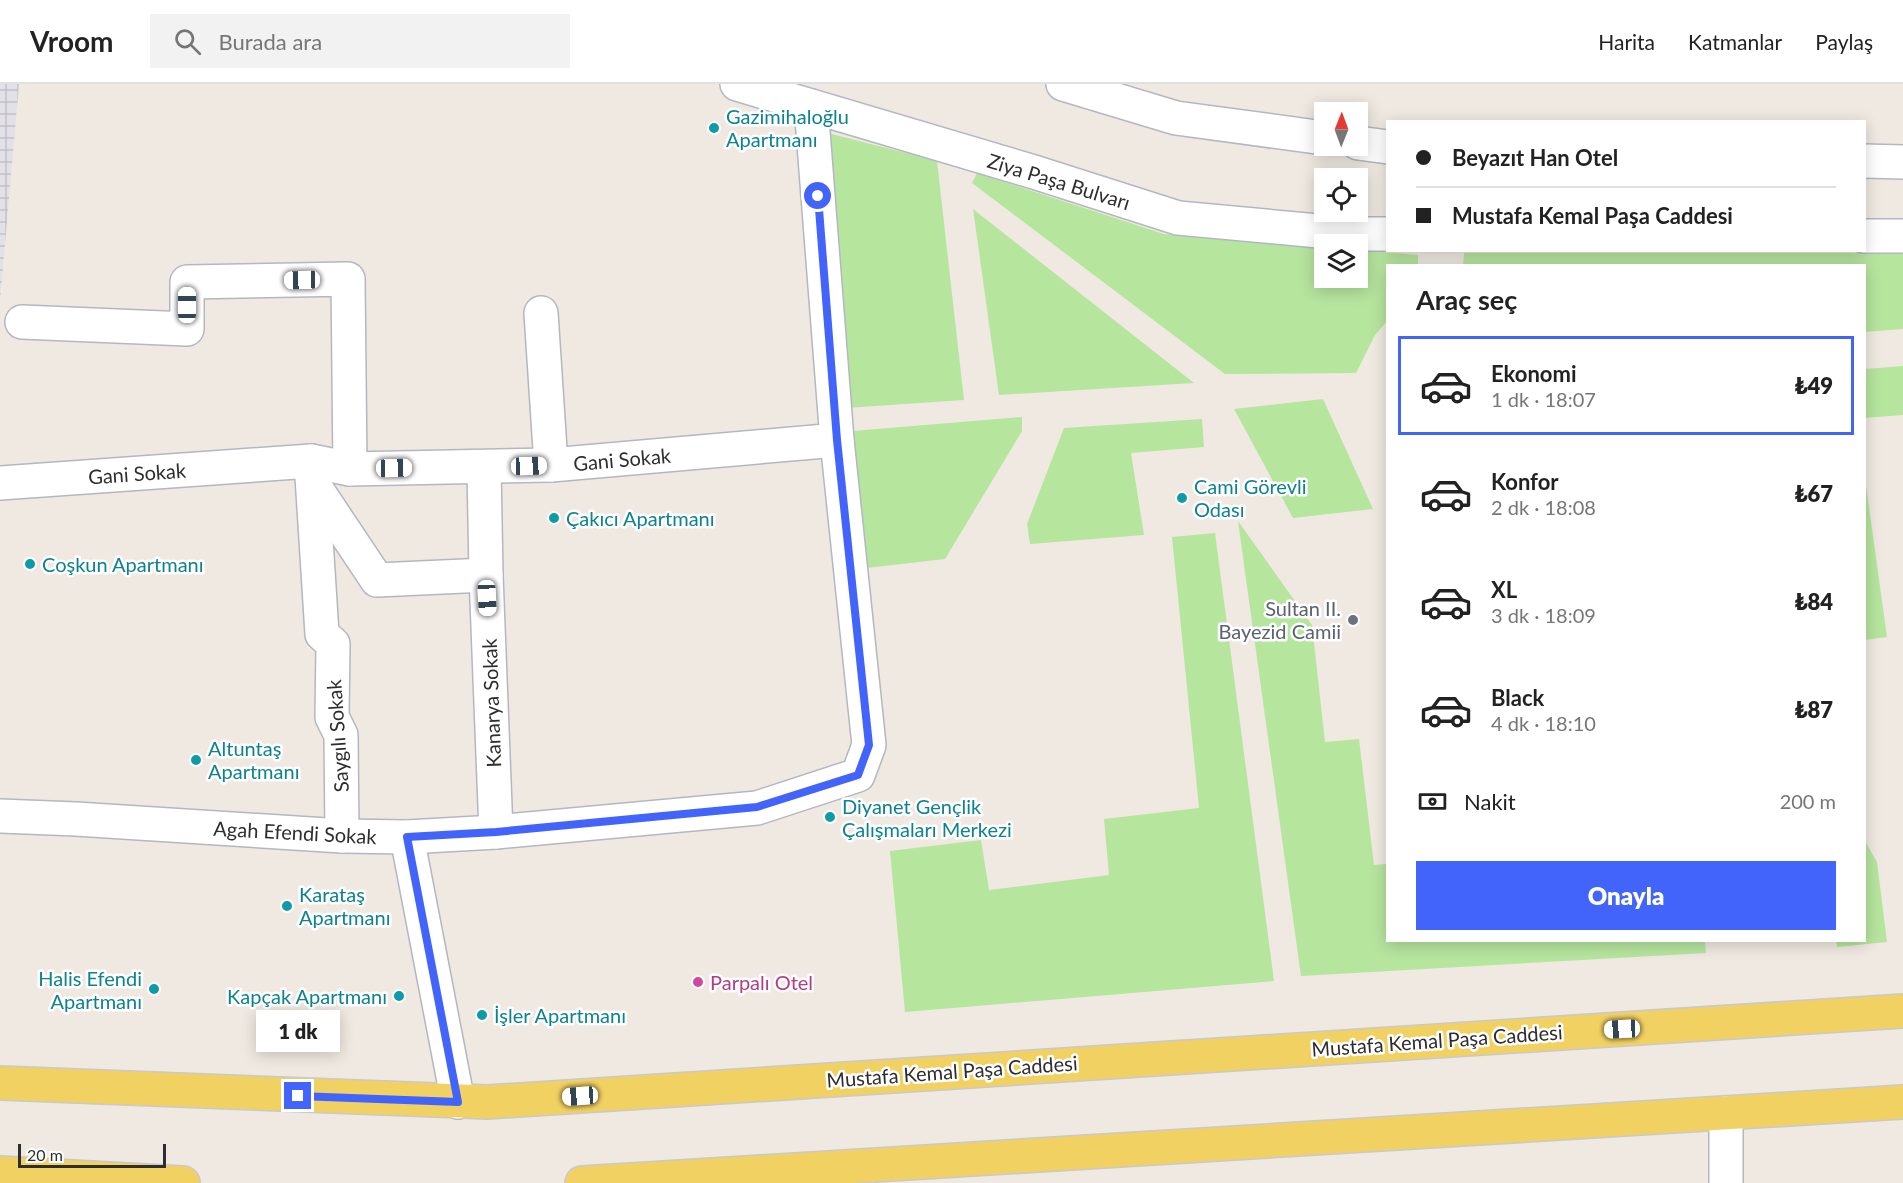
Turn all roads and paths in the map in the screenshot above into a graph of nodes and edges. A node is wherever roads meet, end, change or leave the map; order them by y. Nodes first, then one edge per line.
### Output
1 (737, 84) edge
2 (1063, 84) edge
3 (811, 106) junction
4 (1314, 137) edge
5 (1368, 144) edge
6 (1386, 147) edge
7 (1866, 161) edge
8 (1903, 162) edge
9 (1386, 234) edge
10 (1866, 236) edge
11 (1903, 236) edge
12 (541, 313) dead end
13 (22, 322) dead end
14 (837, 440) junction
15 (551, 465) junction
16 (484, 467) junction
17 (350, 469) junction
18 (311, 471) junction
19 (0, 483) edge
20 (486, 574) junction
21 (0, 816) edge
22 (496, 832) junction
23 (342, 836) junction
24 (407, 837) junction
25 (1903, 1011) edge
26 (0, 1083) edge
27 (458, 1102) junction
28 (1903, 1102) edge
29 (1726, 1113) junction
30 (0, 1173) edge
31 (808, 1176) edge
32 (164, 1182) edge
33 (582, 1183) edge
34 (1726, 1183) edge

1 - 3 street, Ziya Paşa Bulvarı
2 - 4 street
3 - 9 street, Ziya Paşa Bulvarı
3 - 14 street
5 - 6 street
7 - 8 street
10 - 11 street
12 - 15 street
13 - 17 street
14 - 15 street, Gani Sokak
14 - 22 street, Agah Efendi Sokak
15 - 16 street, Gani Sokak
16 - 17 street, Gani Sokak
16 - 20 street, Kanarya Sokak
17 - 18 street, Gani Sokak
18 - 19 street, Gani Sokak
18 - 20 street
18 - 23 street, Saygılı Sokak
20 - 22 street, Kanarya Sokak
21 - 23 street, Agah Efendi Sokak
22 - 24 street, Agah Efendi Sokak
23 - 24 street, Agah Efendi Sokak
24 - 27 street
25 - 27 main road, Mustafa Kemal Paşa Caddesi
26 - 27 main road, Mustafa Kemal Paşa Caddesi
28 - 29 main road
29 - 31 main road
29 - 34 street
30 - 32 main road
31 - 33 main road

